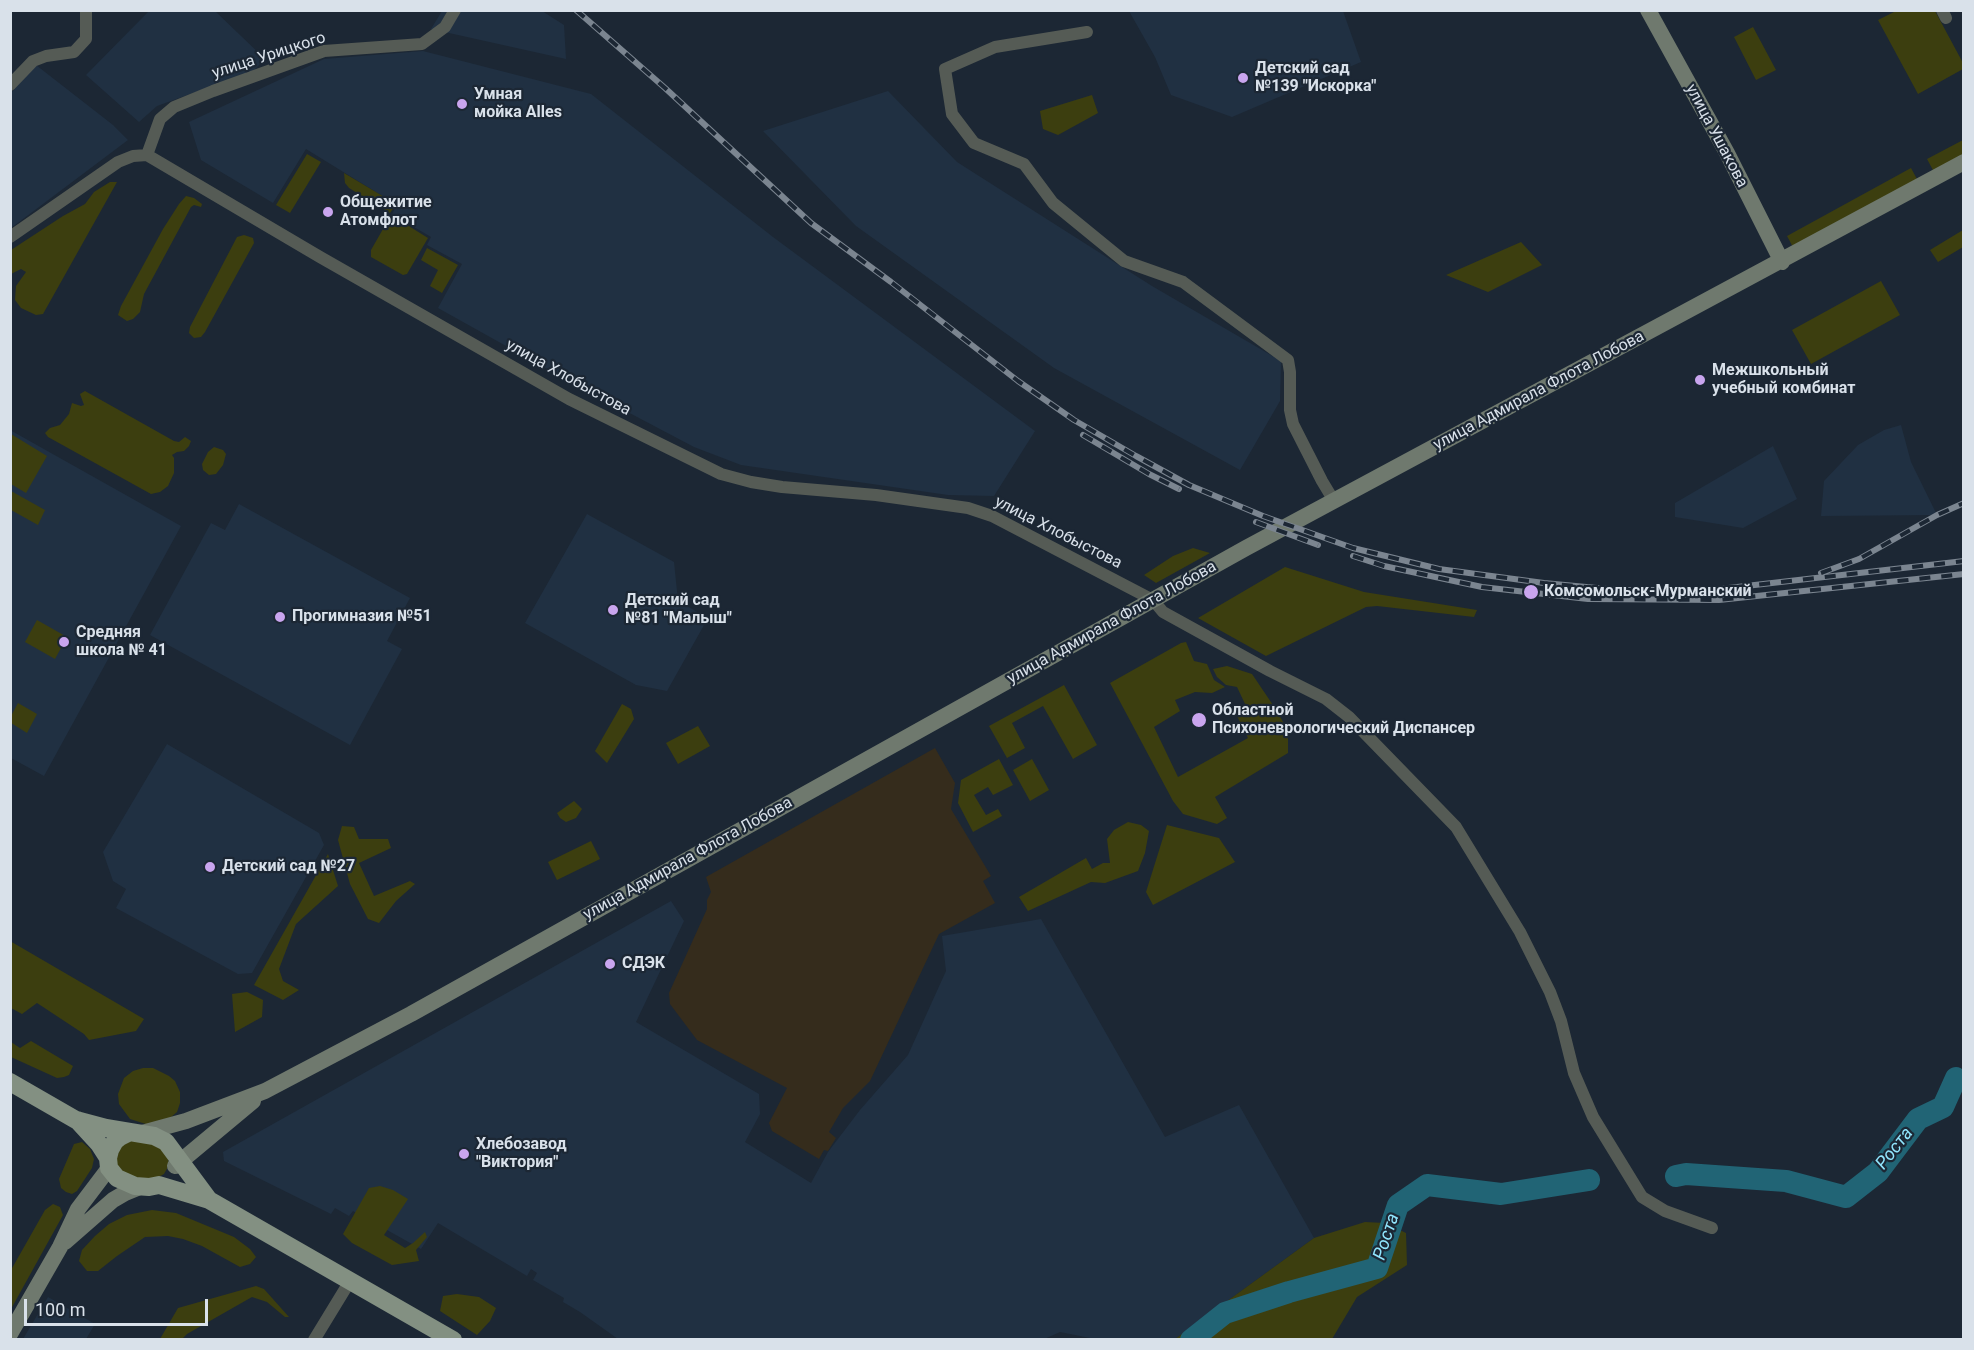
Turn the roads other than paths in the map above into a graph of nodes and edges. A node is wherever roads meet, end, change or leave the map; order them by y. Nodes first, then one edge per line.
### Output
1 (86, 10) edge
2 (455, 10) edge
3 (1648, 10) edge
4 (1087, 32) dead end
5 (10, 85) edge
6 (147, 155) junction
7 (1964, 162) edge
8 (10, 237) edge
9 (1782, 262) junction
10 (1334, 501) junction
11 (1153, 600) junction
12 (10, 1082) edge
13 (265, 1091) junction
14 (76, 1120) junction
15 (136, 1133) junction
16 (177, 1160) junction
17 (108, 1163) junction
18 (151, 1186) junction
19 (209, 1200) junction
20 (1712, 1228) dead end
21 (60, 1246) junction
22 (350, 1281) junction
23 (10, 1334) edge
24 (314, 1340) edge
25 (453, 1340) edge

1 - 5 street
2 - 6 street, улица Урицкого
3 - 9 street, улица Ушакова
4 - 10 street
6 - 8 street
6 - 11 street, улица Хлобыстова
7 - 9 street, улица Адмирала Флота Лобова
9 - 10 street, улица Адмирала Флота Лобова
10 - 11 street, улица Адмирала Флота Лобова
11 - 13 street, улица Адмирала Флота Лобова
11 - 20 street, улица Хлобыстова
12 - 14 main road
13 - 15 street, улица Адмирала Флота Лобова
13 - 16 street, улица Адмирала Флота Лобова
14 - 15 main road
14 - 17 main road
15 - 16 main road
15 - 17 main road
16 - 18 main road
16 - 19 main road
17 - 18 main road
17 - 21 street
18 - 19 main road
18 - 21 street
19 - 22 main road
21 - 23 street
22 - 24 street
22 - 25 main road

